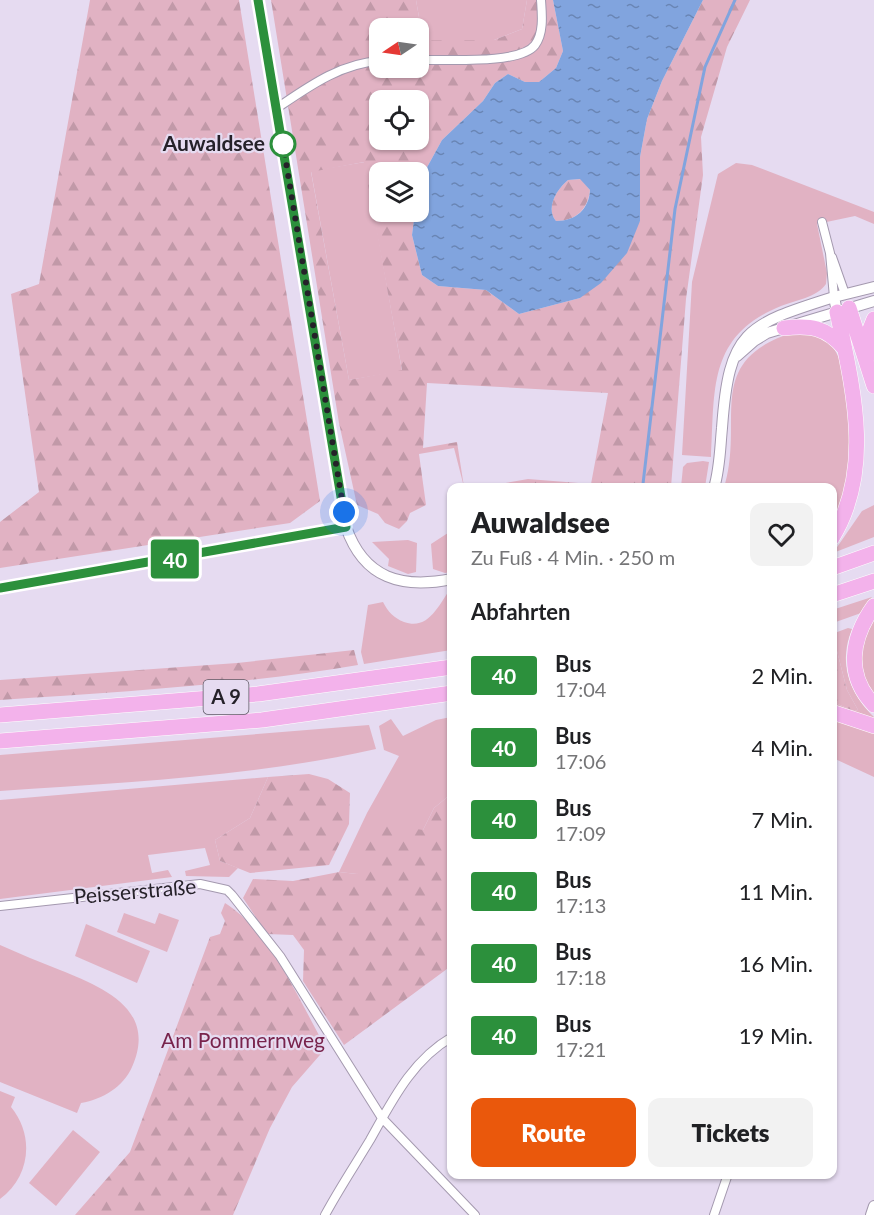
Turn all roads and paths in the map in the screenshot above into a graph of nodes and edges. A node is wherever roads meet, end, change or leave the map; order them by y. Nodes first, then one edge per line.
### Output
1 (258, 0) edge
2 (541, 0) edge
3 (429, 59) edge
4 (369, 62) edge
5 (277, 108) junction
6 (822, 222) dead end
7 (874, 287) edge
8 (874, 301) edge
9 (841, 303) junction
10 (874, 319) edge
11 (784, 328) junction
12 (844, 348) junction
13 (730, 365) junction
14 (873, 384) edge
15 (715, 483) edge
16 (346, 527) junction
17 (837, 532) edge
18 (874, 553) edge
19 (837, 566) edge
20 (447, 580) edge
21 (874, 581) edge
22 (0, 588) edge
23 (837, 593) edge
24 (874, 606) edge
25 (447, 668) edge
26 (447, 694) edge
27 (874, 705) edge
28 (837, 714) edge
29 (0, 715) edge
30 (874, 726) edge
31 (0, 741) edge
32 (0, 906) edge
33 (447, 1040) edge
34 (382, 1118) junction
35 (727, 1179) edge
36 (874, 1206) edge
37 (325, 1215) edge
38 (475, 1215) edge
39 (714, 1215) edge
40 (871, 1215) edge

1 - 5 street
2 - 3 street
4 - 5 street
5 - 16 street
6 - 9 street
7 - 9 street
8 - 9 street
9 - 11 street
9 - 12 highway
9 - 13 street
9 - 14 highway
10 - 14 highway
11 - 12 highway
11 - 13 street
12 - 17 highway
13 - 15 street
16 - 20 street
16 - 22 street
18 - 19 highway
21 - 23 highway
24 - 27 highway
25 - 29 highway, A 9
26 - 31 highway, A 9
28 - 30 highway
32 - 34 street, Peisserstraße
33 - 34 street
34 - 37 street
34 - 38 street, Peisserstraße
35 - 39 street
36 - 40 street

